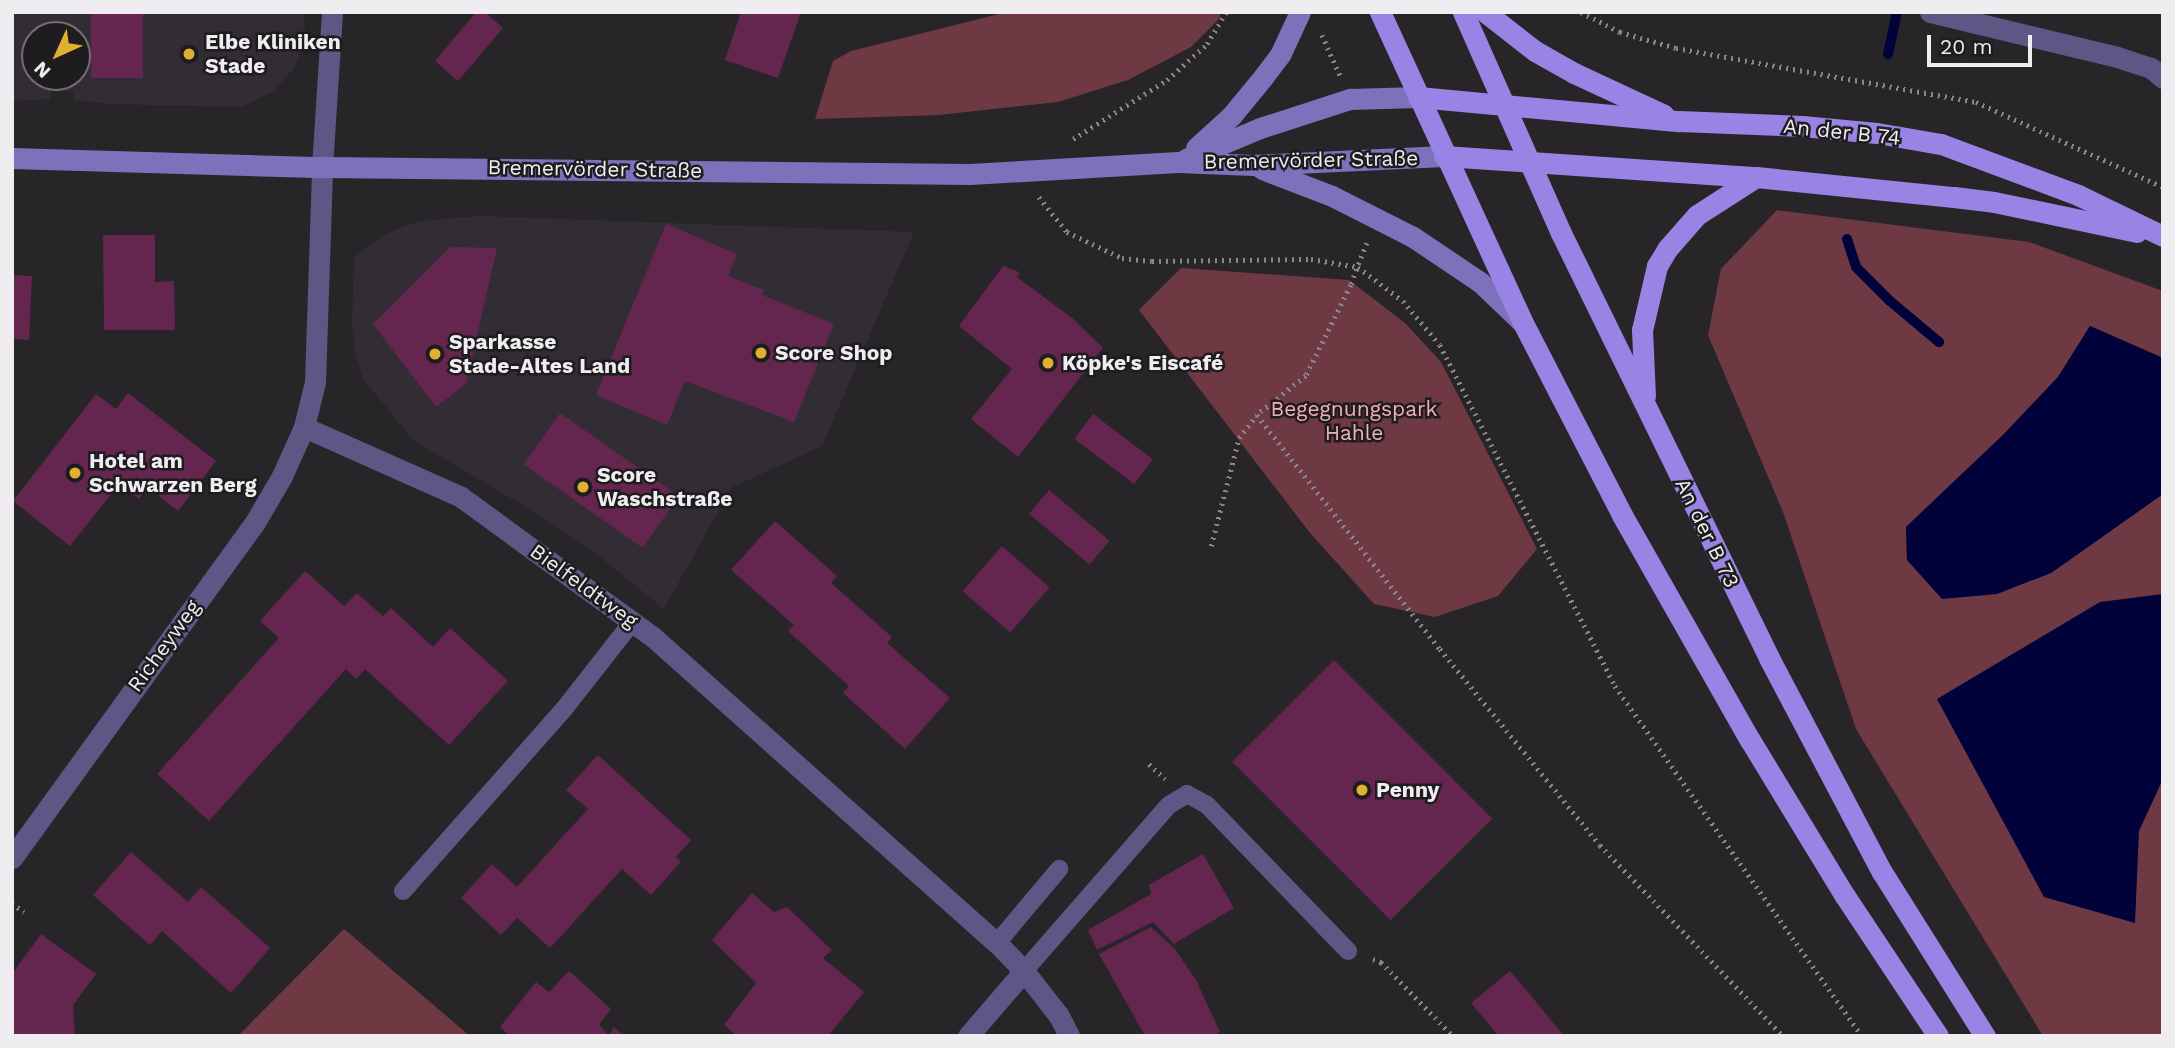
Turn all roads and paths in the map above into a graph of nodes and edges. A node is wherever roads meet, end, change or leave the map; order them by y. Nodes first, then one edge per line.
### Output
1 (332, 12) edge
2 (1226, 12) edge
3 (1300, 12) edge
4 (1380, 12) edge
5 (1463, 12) edge
6 (1485, 12) edge
7 (1581, 12) edge
8 (1930, 12) edge
9 (1321, 32) dead end
10 (2163, 78) edge
11 (1343, 80) dead end
12 (1418, 97) junction
13 (1503, 104) junction
14 (1679, 121) junction
15 (1064, 145) dead end
16 (1444, 156) junction
17 (12, 159) edge
18 (1178, 162) junction
19 (1529, 164) junction
20 (1253, 165) junction
21 (322, 167) junction
22 (1018, 173) junction
23 (1756, 177) junction
24 (2163, 187) edge
25 (1370, 236) dead end
26 (2163, 236) edge
27 (1358, 267) junction
28 (1522, 321) junction
29 (1647, 414) junction
30 (1257, 415) junction
31 (304, 427) junction
32 (1211, 546) dead end
33 (633, 621) junction
34 (12, 858) edge
35 (1059, 869) dead end
36 (402, 891) dead end
37 (12, 903) edge
38 (24, 912) dead end
39 (997, 943) junction
40 (1348, 951) joint
41 (1024, 971) junction
42 (968, 1036) edge
43 (1069, 1036) edge
44 (1452, 1036) edge
45 (1783, 1036) edge
46 (1863, 1036) edge
47 (1938, 1036) edge
48 (1985, 1036) edge

1 - 21 street
2 - 15 path
3 - 18 main road
4 - 12 main road
5 - 13 main road, An der B 73
6 - 14 main road
7 - 24 path
8 - 10 street
9 - 11 path
12 - 13 main road, An der B 74
12 - 16 main road
12 - 18 main road, Bremervörder Straße
13 - 14 main road, An der B 74
13 - 19 main road, An der B 73
14 - 26 main road, An der B 74
16 - 19 main road, An der B 74
16 - 20 main road, Bremervörder Straße
16 - 28 main road
17 - 21 main road, Bremervörder Straße
18 - 20 main road, Bremervörder Straße
18 - 22 main road, Bremervörder Straße
19 - 23 main road, An der B 74
19 - 29 main road, An der B 73
20 - 28 main road
21 - 22 main road, Bremervörder Straße
21 - 31 street
22 - 27 path
23 - 26 main road, An der B 74
23 - 29 main road
25 - 27 path
27 - 30 path
27 - 46 path
28 - 47 main road
29 - 48 main road, An der B 73
30 - 32 path
30 - 45 path
31 - 33 street, Bielfeldtweg
31 - 34 street, Richeyweg
33 - 36 lane
33 - 39 street, Bielfeldtweg
35 - 39 lane
37 - 38 path
39 - 41 street, Bielfeldtweg
40 - 41 lane
40 - 44 path
41 - 42 street
41 - 43 street, Bielfeldtweg

